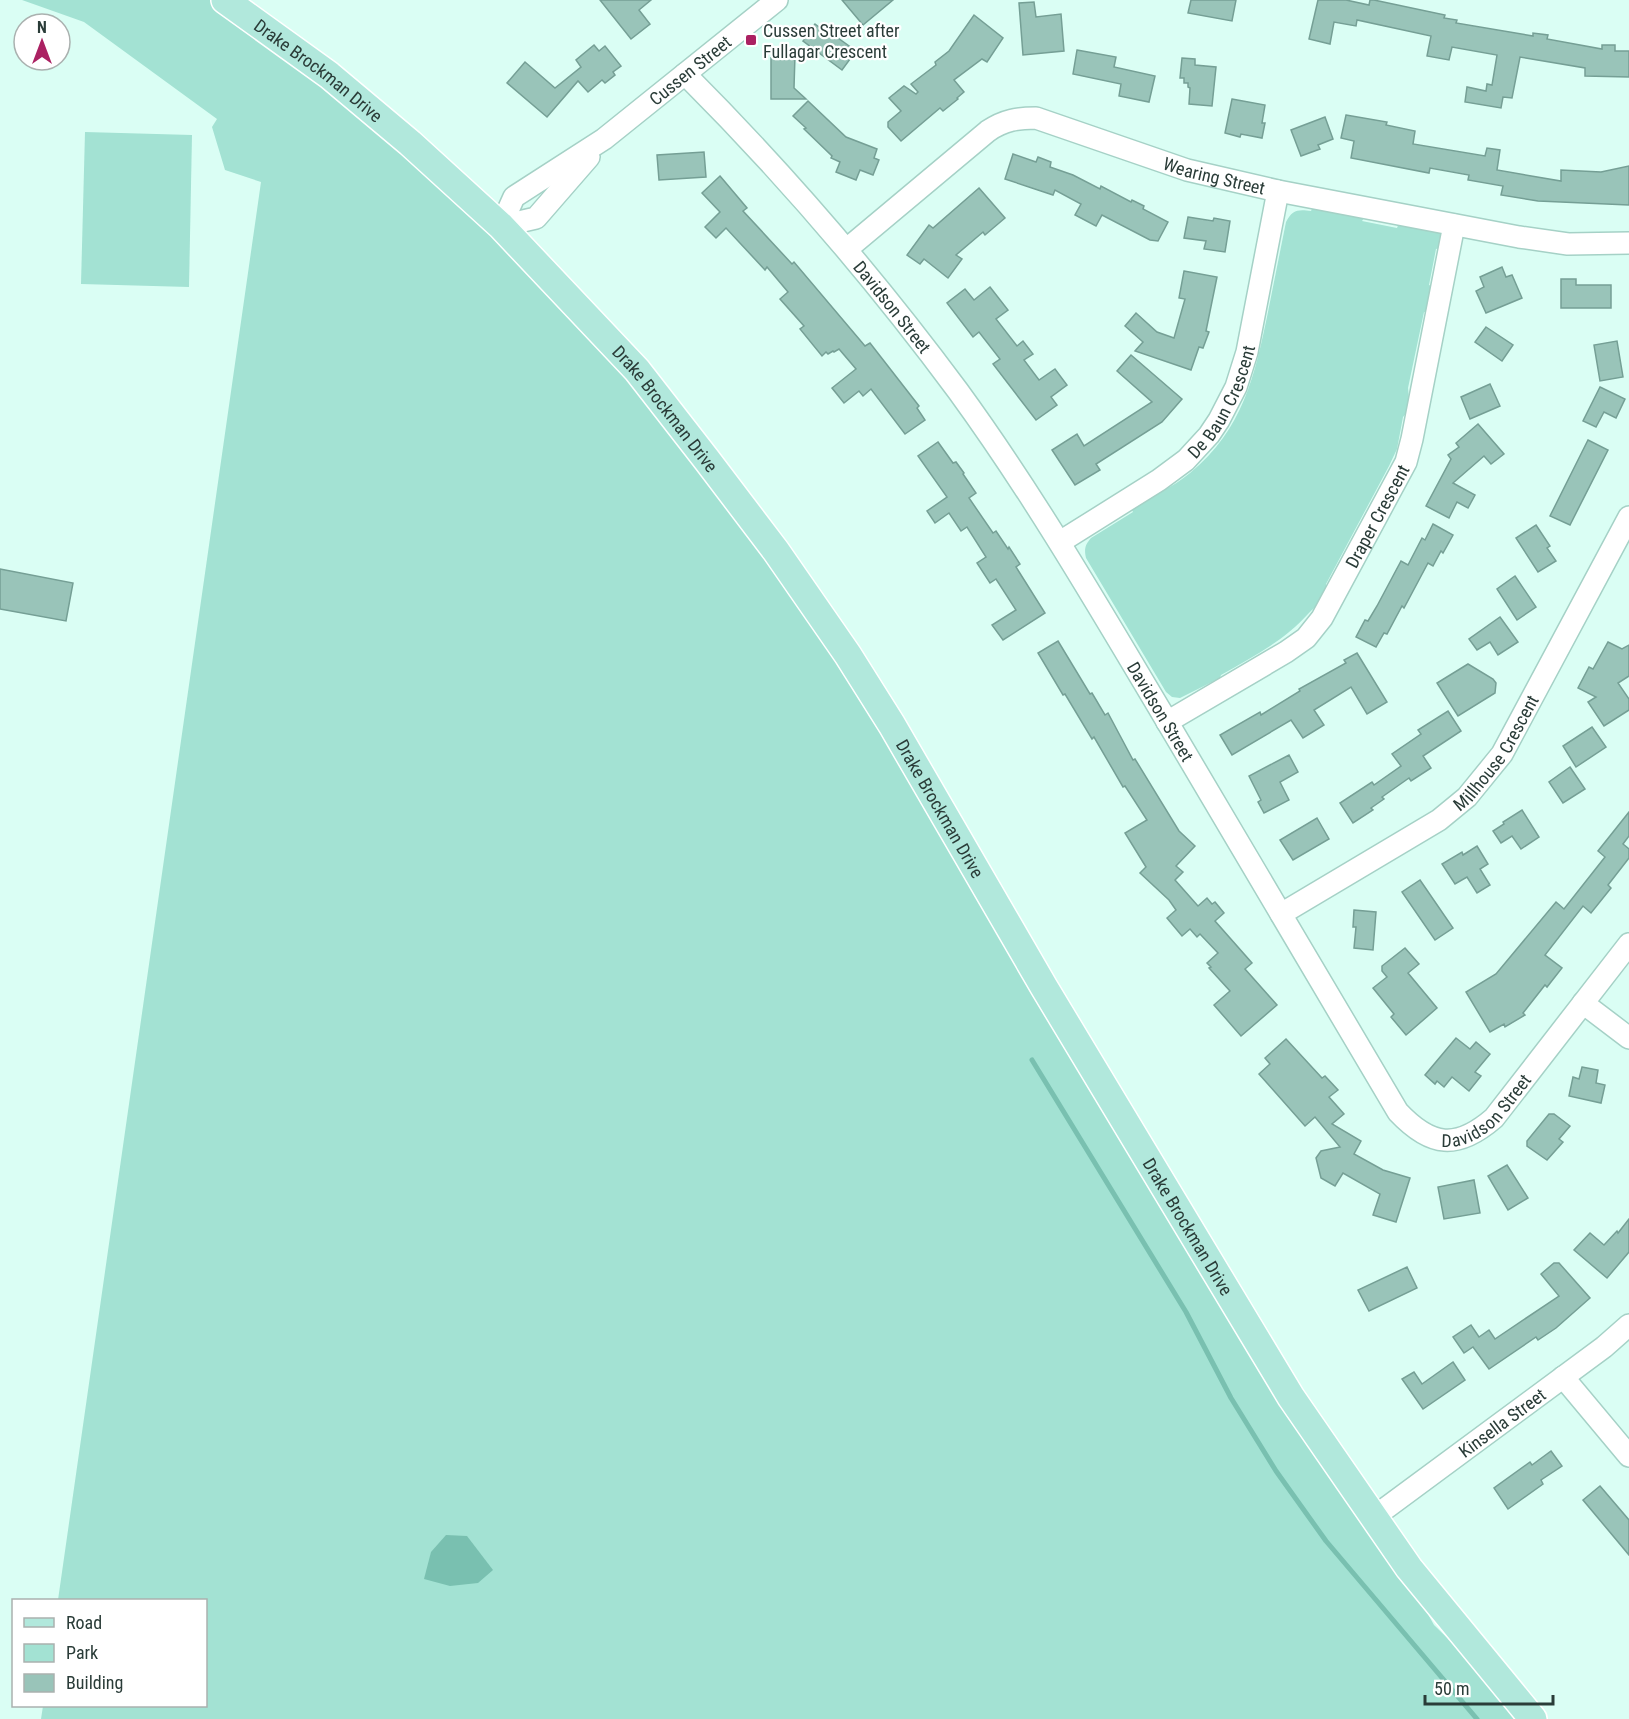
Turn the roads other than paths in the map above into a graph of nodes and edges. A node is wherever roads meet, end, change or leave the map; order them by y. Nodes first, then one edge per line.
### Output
1 (225, 0) edge
2 (777, 0) edge
3 (685, 74) junction
4 (604, 140) junction
5 (1278, 190) junction
6 (1454, 225) junction
7 (501, 226) junction
8 (1629, 243) edge
9 (847, 249) junction
10 (1629, 517) edge
11 (1060, 542) junction
12 (1167, 722) junction
13 (1281, 914) junction
14 (1629, 944) edge
15 (1583, 1003) junction
16 (1629, 1038) edge
17 (1629, 1325) edge
18 (1563, 1377) junction
19 (1629, 1456) edge
20 (1374, 1517) junction
21 (1533, 1719) edge

1 - 7 main road, Drake Brockman Drive
2 - 3 street, Cussen Street
3 - 4 street, Cussen Street
3 - 9 street, Davidson Street
4 - 7 street, Cussen Street
4 - 7 street, Cussen Street
5 - 6 street, Wearing Street
5 - 9 street, Wearing Street
5 - 11 street, De Baun Crescent
6 - 8 street, Wearing Street
6 - 12 street, Draper Crescent
7 - 20 main road, Drake Brockman Drive
9 - 11 street, Davidson Street
10 - 13 street, Millhouse Crescent
11 - 12 street, Davidson Street
12 - 13 street, Davidson Street
13 - 15 street, Davidson Street
14 - 15 street, Davidson Street
15 - 16 street
17 - 18 street, Kinsella Street
18 - 19 street
18 - 20 street, Kinsella Street
20 - 21 main road, Drake Brockman Drive

